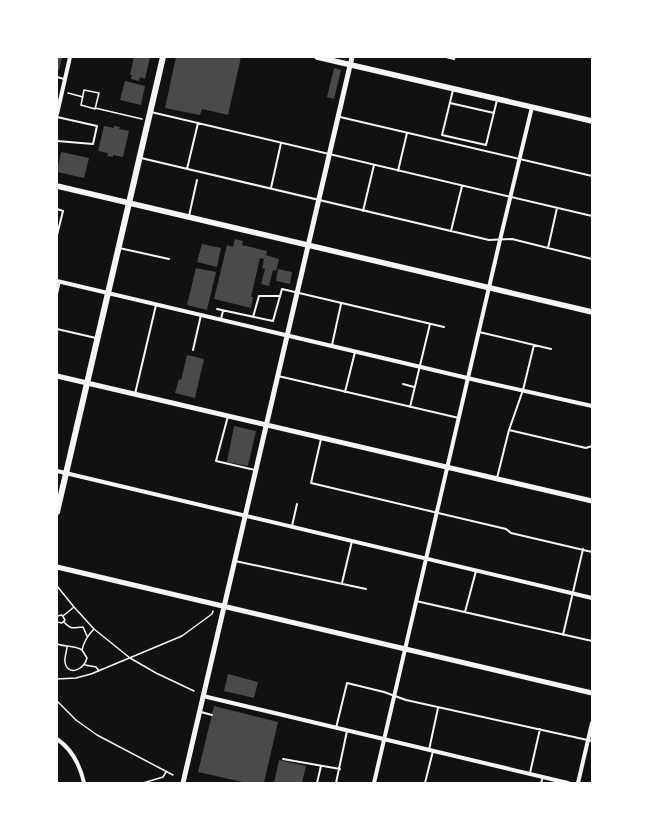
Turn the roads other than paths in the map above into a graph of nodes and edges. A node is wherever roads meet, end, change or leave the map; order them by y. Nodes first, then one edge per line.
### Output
1 (70, 57) edge
2 (163, 57) edge
3 (321, 57) edge
4 (352, 57) edge
5 (446, 57) edge
6 (455, 57) edge
7 (350, 65) junction
8 (57, 77) edge
9 (65, 79) junction
10 (454, 89) junction
11 (497, 99) junction
12 (450, 103) junction
13 (532, 107) junction
14 (150, 112) junction
15 (494, 113) junction
16 (57, 114) edge
17 (339, 116) junction
18 (57, 117) edge
19 (592, 121) edge
20 (198, 124) junction
21 (407, 132) junction
22 (57, 141) edge
23 (281, 143) junction
24 (330, 154) junction
25 (140, 157) junction
26 (520, 159) junction
27 (374, 165) junction
28 (187, 169) junction
29 (398, 171) junction
30 (592, 176) edge
31 (197, 180) dead end
32 (57, 186) edge
33 (462, 186) junction
34 (271, 188) junction
35 (510, 198) junction
36 (319, 200) junction
37 (129, 203) junction
38 (557, 208) junction
39 (57, 209) edge
40 (363, 211) junction
41 (592, 216) edge
42 (188, 217) junction
43 (451, 231) junction
44 (57, 235) edge
45 (500, 240) junction
46 (308, 245) junction
47 (119, 248) junction
48 (548, 248) junction
49 (169, 259) dead end
50 (592, 259) edge
51 (58, 281) edge
52 (489, 288) junction
53 (108, 293) junction
54 (297, 293) junction
55 (57, 294) edge
56 (280, 296) junction
57 (156, 304) junction
58 (341, 304) junction
59 (217, 309) dead end
60 (223, 311) junction
61 (592, 312) edge
62 (201, 314) junction
63 (253, 317) junction
64 (221, 319) junction
65 (430, 324) junction
66 (444, 327) dead end
67 (57, 329) edge
68 (479, 332) junction
69 (287, 334) junction
70 (98, 338) junction
71 (332, 345) junction
72 (534, 345) junction
73 (551, 349) dead end
74 (193, 350) dead end
75 (355, 350) junction
76 (419, 365) junction
77 (57, 376) edge
78 (277, 376) junction
79 (468, 377) junction
80 (87, 383) junction
81 (403, 384) dead end
82 (414, 387) junction
83 (523, 390) junction
84 (345, 392) junction
85 (135, 394) junction
86 (592, 406) edge
87 (410, 407) junction
88 (228, 416) junction
89 (459, 418) junction
90 (266, 424) junction
91 (508, 430) junction
92 (321, 437) junction
93 (592, 446) edge
94 (448, 467) junction
95 (255, 470) junction
96 (57, 472) edge
97 (66, 474) junction
98 (497, 478) junction
99 (592, 501) edge
100 (297, 504) dead end
101 (57, 512) edge
102 (437, 512) junction
103 (244, 515) junction
104 (292, 526) junction
105 (352, 541) junction
106 (583, 550) junction
107 (592, 552) edge
108 (426, 559) junction
109 (234, 561) junction
110 (57, 567) edge
111 (476, 570) junction
112 (342, 583) junction
113 (366, 589) dead end
114 (572, 593) junction
115 (592, 598) edge
116 (416, 601) junction
117 (224, 606) junction
118 (466, 612) junction
119 (562, 635) junction
120 (592, 641) edge
121 (405, 649) junction
122 (592, 693) edge
123 (203, 696) junction
124 (395, 696) junction
125 (438, 708) junction
126 (199, 712) junction
127 (212, 715) dead end
128 (592, 723) edge
129 (336, 728) junction
130 (540, 729) junction
131 (347, 730) junction
132 (57, 739) edge
133 (385, 739) junction
134 (590, 741) edge
135 (431, 750) junction
136 (283, 759) dead end
137 (321, 766) junction
138 (340, 769) junction
139 (530, 774) junction
140 (543, 777) junction
141 (84, 783) edge
142 (183, 783) edge
143 (317, 783) edge
144 (336, 783) edge
145 (374, 783) edge
146 (425, 783) edge
147 (541, 783) edge
148 (568, 783) edge
149 (578, 783) edge

1 - 9 street
2 - 14 main road
3 - 7 main road
4 - 7 street
5 - 6 lane
7 - 10 main road
7 - 17 street
8 - 9 lane
9 - 16 street
10 - 11 main road
10 - 12 lane
11 - 13 main road
11 - 15 lane
12 - 15 lane
12 - 15 lane
13 - 19 main road
13 - 26 street
14 - 20 lane
14 - 25 main road
17 - 21 lane
17 - 24 street
18 - 22 lane
20 - 23 lane
20 - 28 lane
21 - 26 lane
21 - 29 lane
23 - 24 lane
23 - 34 lane
24 - 27 lane
24 - 36 street
25 - 28 lane
25 - 37 main road
26 - 30 lane
26 - 35 street
27 - 29 lane
27 - 40 lane
28 - 34 lane
29 - 33 lane
31 - 42 lane
32 - 37 main road
33 - 35 lane
33 - 43 lane
34 - 36 lane
35 - 38 lane
35 - 45 street
36 - 40 lane
36 - 46 street
37 - 42 main road
37 - 47 main road
38 - 41 lane
38 - 48 lane
39 - 44 lane
40 - 43 lane
42 - 46 main road
43 - 45 lane
45 - 48 lane
45 - 52 street
46 - 52 main road
46 - 54 street
47 - 49 lane
47 - 53 main road
48 - 50 lane
51 - 53 street
51 - 55 lane
52 - 61 main road
52 - 68 street
53 - 57 street
53 - 70 main road
54 - 56 lane
54 - 58 lane
54 - 69 street
56 - 63 lane
56 - 63 lane
57 - 62 street
57 - 85 lane
58 - 65 lane
58 - 71 lane
59 - 60 lane
60 - 63 lane
60 - 64 lane
62 - 64 street
62 - 74 lane
64 - 69 street
65 - 66 lane
65 - 76 lane
67 - 70 lane
68 - 72 lane
68 - 79 street
69 - 71 street
69 - 78 street
70 - 80 main road
71 - 75 street
72 - 73 lane
72 - 83 lane
75 - 76 street
75 - 84 lane
76 - 79 street
76 - 82 lane
77 - 80 street
78 - 84 lane
78 - 90 street
79 - 83 street
79 - 89 street
80 - 85 street
80 - 97 main road
81 - 82 lane
82 - 87 lane
83 - 86 street
83 - 91 lane
84 - 87 lane
85 - 88 street
87 - 89 lane
88 - 90 street
88 - 95 lane
89 - 94 street
90 - 92 street
90 - 95 street
91 - 93 lane
91 - 98 lane
92 - 94 street
92 - 102 lane
94 - 98 street
94 - 102 street
95 - 103 street
96 - 97 street
97 - 101 main road
97 - 103 street
98 - 99 street
100 - 104 lane
102 - 106 lane
102 - 108 street
103 - 104 street
103 - 109 street
104 - 105 street
105 - 108 street
105 - 112 lane
106 - 107 lane
106 - 114 lane
108 - 111 street
108 - 116 street
109 - 112 lane
109 - 117 street
110 - 117 street
111 - 114 street
111 - 118 lane
112 - 113 lane
114 - 115 street
114 - 119 lane
116 - 118 lane
116 - 121 street
117 - 121 street
117 - 123 street
118 - 119 lane
119 - 120 lane
121 - 122 street
121 - 124 street
123 - 126 street
123 - 129 street
124 - 125 lane
124 - 129 lane
124 - 133 street
125 - 130 lane
125 - 135 lane
126 - 127 lane
126 - 142 street
128 - 134 street
129 - 131 street
130 - 134 lane
130 - 139 lane
131 - 133 street
131 - 138 lane
132 - 141 street
133 - 135 street
133 - 145 street
134 - 149 street
135 - 139 street
135 - 146 lane
136 - 137 lane
137 - 138 lane
137 - 143 lane
138 - 144 lane
139 - 140 street
140 - 147 lane
140 - 148 street

